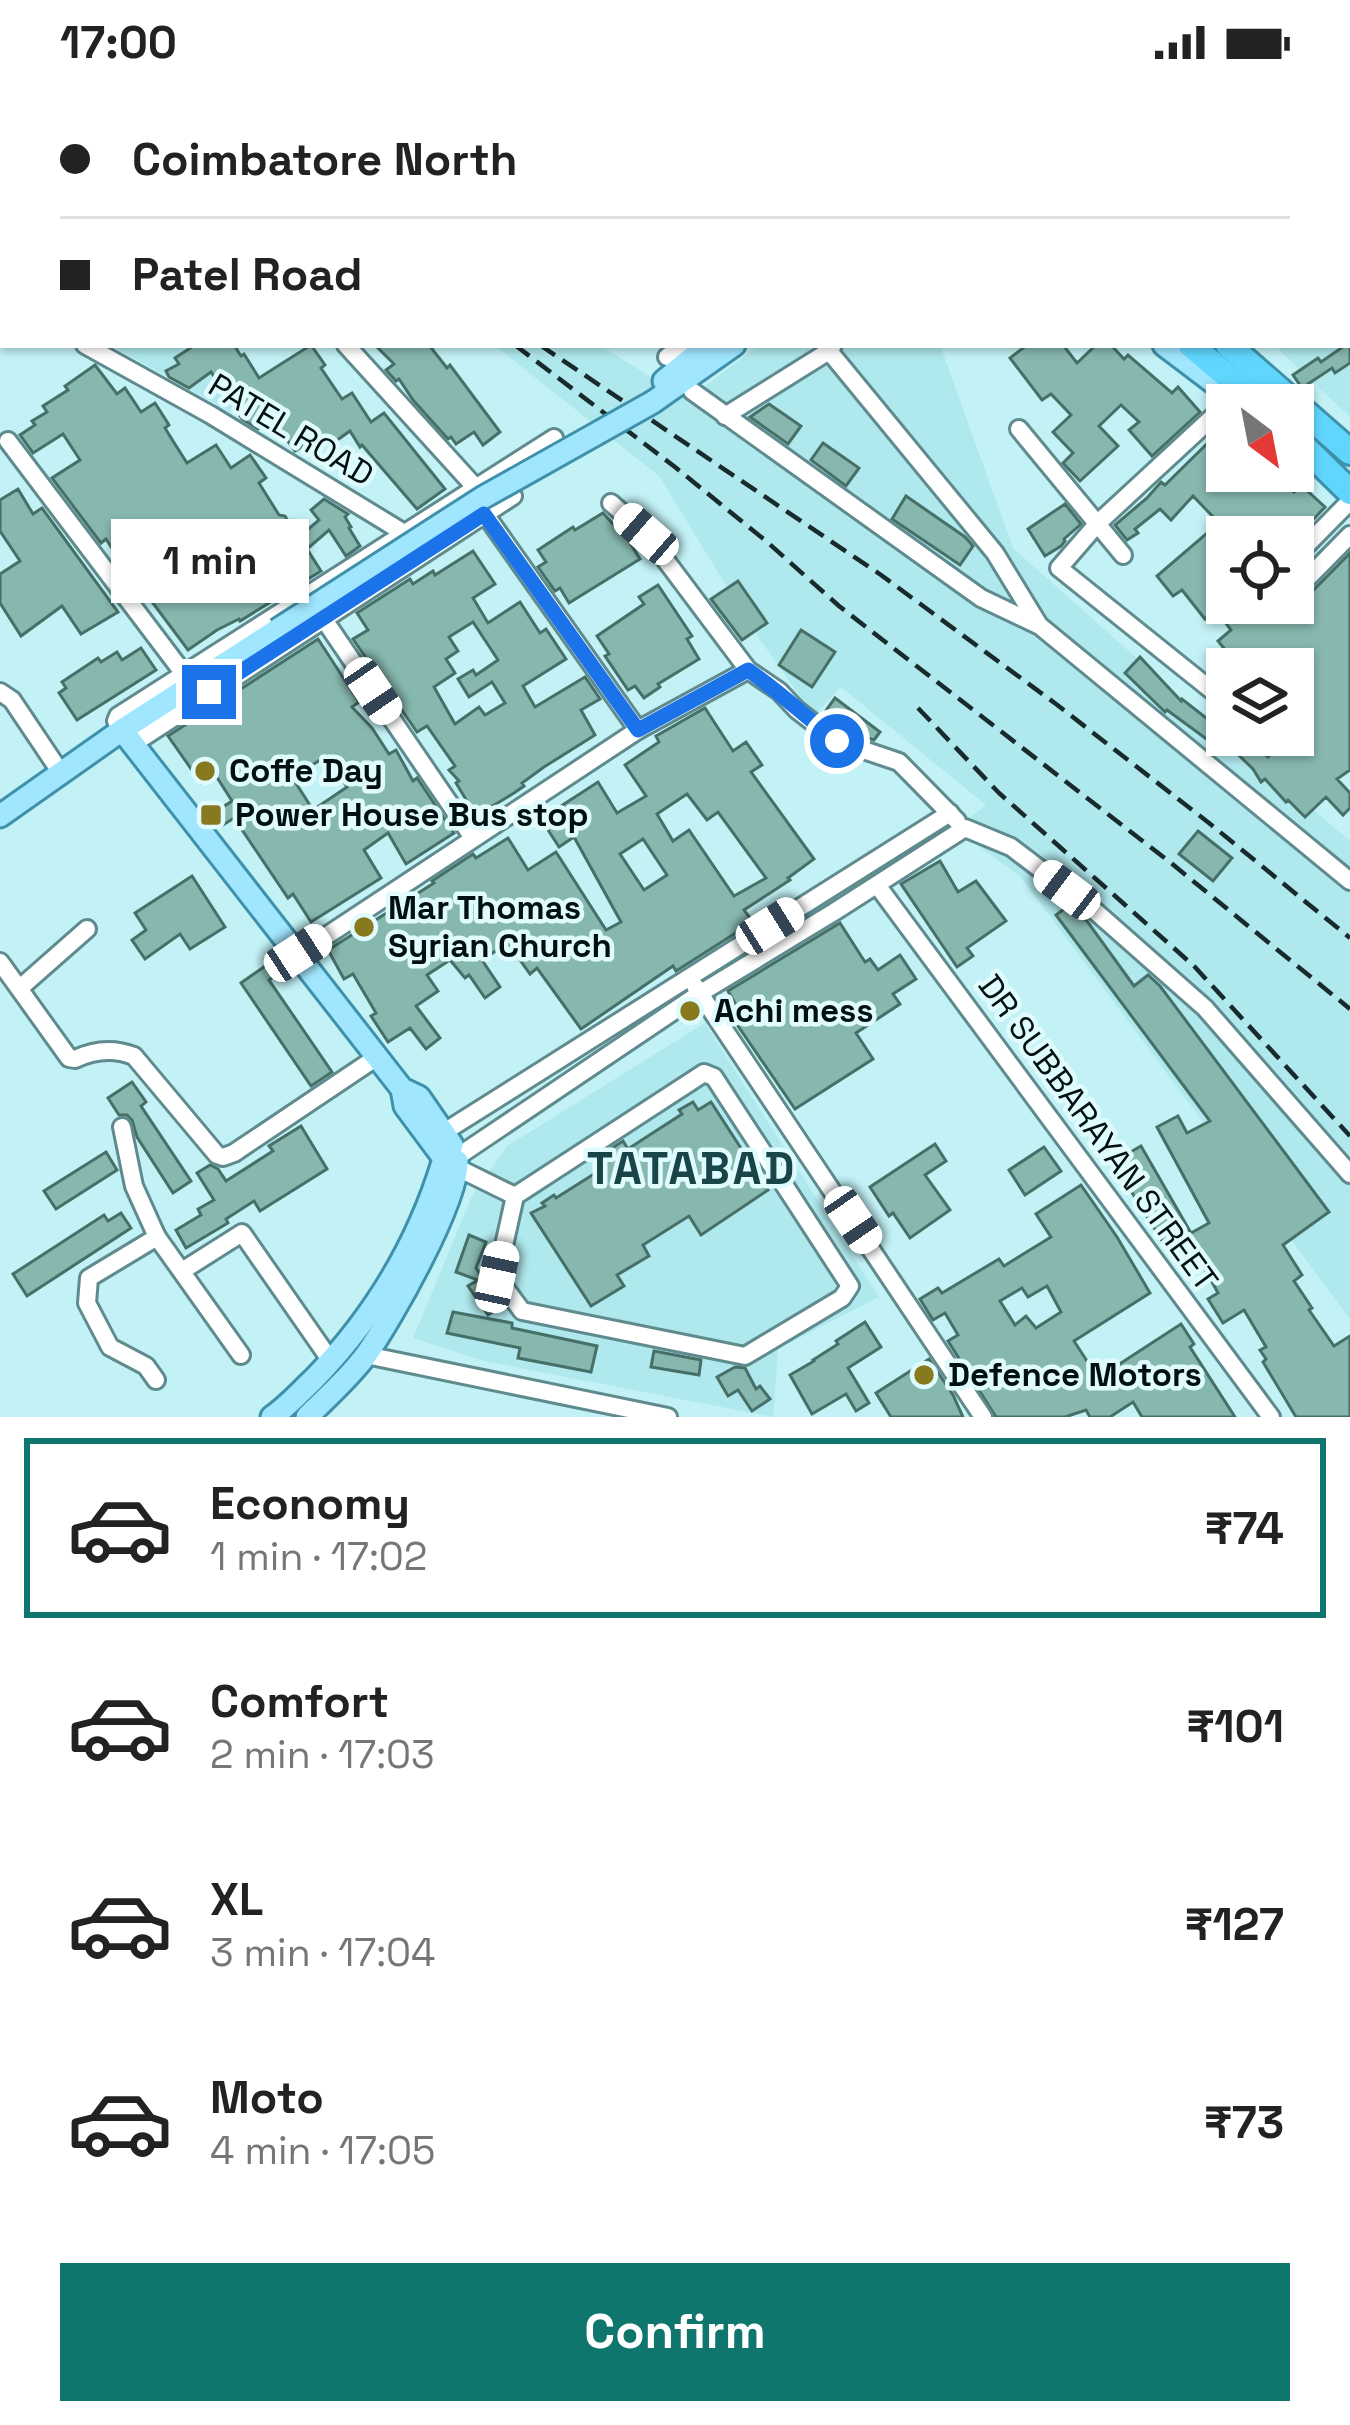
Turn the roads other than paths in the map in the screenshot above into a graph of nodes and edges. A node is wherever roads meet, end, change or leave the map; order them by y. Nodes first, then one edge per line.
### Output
1 (90, 348) edge
2 (349, 348) edge
3 (678, 348) edge
4 (704, 348) edge
5 (730, 348) edge
6 (831, 348) edge
7 (1168, 348) edge
8 (1195, 348) edge
9 (1230, 348) edge
10 (1258, 348) edge
11 (667, 357) dead end
12 (1216, 384) edge
13 (1248, 384) edge
14 (1252, 384) edge
15 (1255, 384) edge
16 (692, 391) dead end
17 (653, 402) junction
18 (725, 416) junction
19 (1314, 425) edge
20 (1019, 429) dead end
21 (1206, 431) edge
22 (554, 438) dead end
23 (8, 441) dead end
24 (1347, 445) edge
25 (1314, 458) edge
26 (501, 473) junction
27 (476, 488) junction
28 (1350, 496) edge
29 (611, 503) dead end
30 (484, 514) junction
31 (1098, 524) junction
32 (404, 533) junction
33 (1350, 535) edge
34 (1314, 536) edge
35 (1123, 555) dead end
36 (1314, 572) edge
37 (323, 618) junction
38 (1040, 626) junction
39 (748, 670) junction
40 (184, 674) junction
41 (1206, 686) edge
42 (0, 692) edge
43 (638, 730) junction
44 (127, 737) junction
45 (61, 773) junction
46 (950, 813) junction
47 (0, 816) edge
48 (964, 828) junction
49 (473, 838) junction
50 (1350, 881) edge
51 (877, 885) junction
52 (87, 928) dead end
53 (298, 953) junction
54 (0, 962) edge
55 (20, 988) junction
56 (697, 990) junction
57 (377, 1057) junction
58 (122, 1127) dead end
59 (449, 1151) junction
60 (1350, 1174) edge
61 (515, 1196) junction
62 (157, 1237) junction
63 (182, 1271) junction
64 (241, 1354) dead end
65 (366, 1354) junction
66 (331, 1361) junction
67 (156, 1380) dead end
68 (277, 1416) edge
69 (308, 1417) edge
70 (668, 1417) edge
71 (983, 1417) edge
72 (1270, 1417) edge

1 - 32 street, PATEL ROAD
2 - 27 street
3 - 11 street
4 - 17 main road
5 - 17 main road
6 - 18 street
6 - 38 street
7 - 12 main road
8 - 13 highway
9 - 14 highway
10 - 15 main road
16 - 18 street
17 - 44 main road, bridge
18 - 38 street
19 - 24 highway
20 - 31 street
21 - 31 street
22 - 26 street
23 - 40 street
25 - 28 highway
26 - 27 street
26 - 30 street
27 - 32 street
28 - 34 street
29 - 39 street
30 - 37 street
30 - 43 street
31 - 35 street
31 - 41 street
32 - 40 street
33 - 36 street
37 - 44 street
37 - 49 street
38 - 50 street
39 - 43 street
39 - 46 street
40 - 44 street
42 - 45 street
43 - 49 street
44 - 45 main road
44 - 53 main road
45 - 47 main road
46 - 48 street
46 - 59 street
48 - 51 street
48 - 60 street
49 - 53 street
51 - 56 street
51 - 72 street, DR SUBBARAYAN STREET
52 - 55 street
53 - 57 main road
54 - 55 street
55 - 57 street
56 - 59 street
56 - 71 street
57 - 59 main road
58 - 62 street
59 - 61 street
59 - 65 main road
59 - 66 main road
61 - 61 street
62 - 63 street
62 - 67 street
63 - 64 street
63 - 66 street
65 - 69 main road
65 - 70 street
66 - 68 main road

